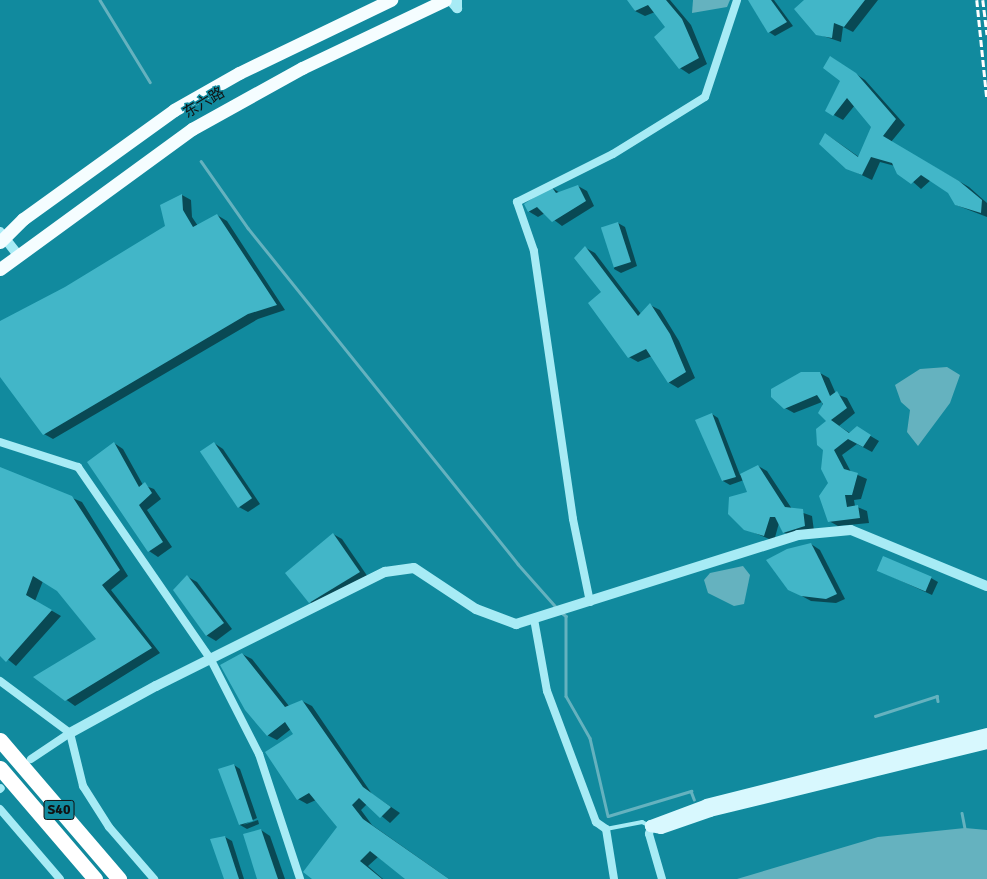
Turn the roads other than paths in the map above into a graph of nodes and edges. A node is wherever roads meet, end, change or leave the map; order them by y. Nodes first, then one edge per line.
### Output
1 (391, 0) edge
2 (445, 0) edge
3 (450, 0) edge
4 (457, 0) edge
5 (737, 0) edge
6 (2, 237) edge
7 (18, 255) junction
8 (0, 269) edge
9 (0, 442) edge
10 (987, 586) edge
11 (590, 602) junction
12 (534, 619) junction
13 (210, 658) junction
14 (0, 681) edge
15 (70, 733) junction
16 (987, 734) edge
17 (0, 740) edge
18 (987, 743) edge
19 (31, 759) dead end
20 (0, 768) edge
21 (0, 809) edge
22 (651, 826) junction
23 (606, 829) junction
24 (60, 879) edge
25 (95, 879) edge
26 (119, 879) edge
27 (154, 879) edge
28 (300, 879) edge
29 (614, 879) edge
30 (662, 879) edge

1 - 6 main road, 东六路
2 - 7 main road, 东六路
3 - 4 street
5 - 11 street
6 - 7 street
7 - 8 main road, 东六路
9 - 13 street
10 - 11 street
11 - 12 street
12 - 13 street
12 - 23 street
13 - 15 street
13 - 28 street
14 - 15 street
15 - 19 street
15 - 27 street
16 - 22 main road
17 - 26 highway, S40
18 - 22 main road
20 - 25 highway, S40
21 - 24 street
22 - 23 lane
22 - 30 street
23 - 29 street

